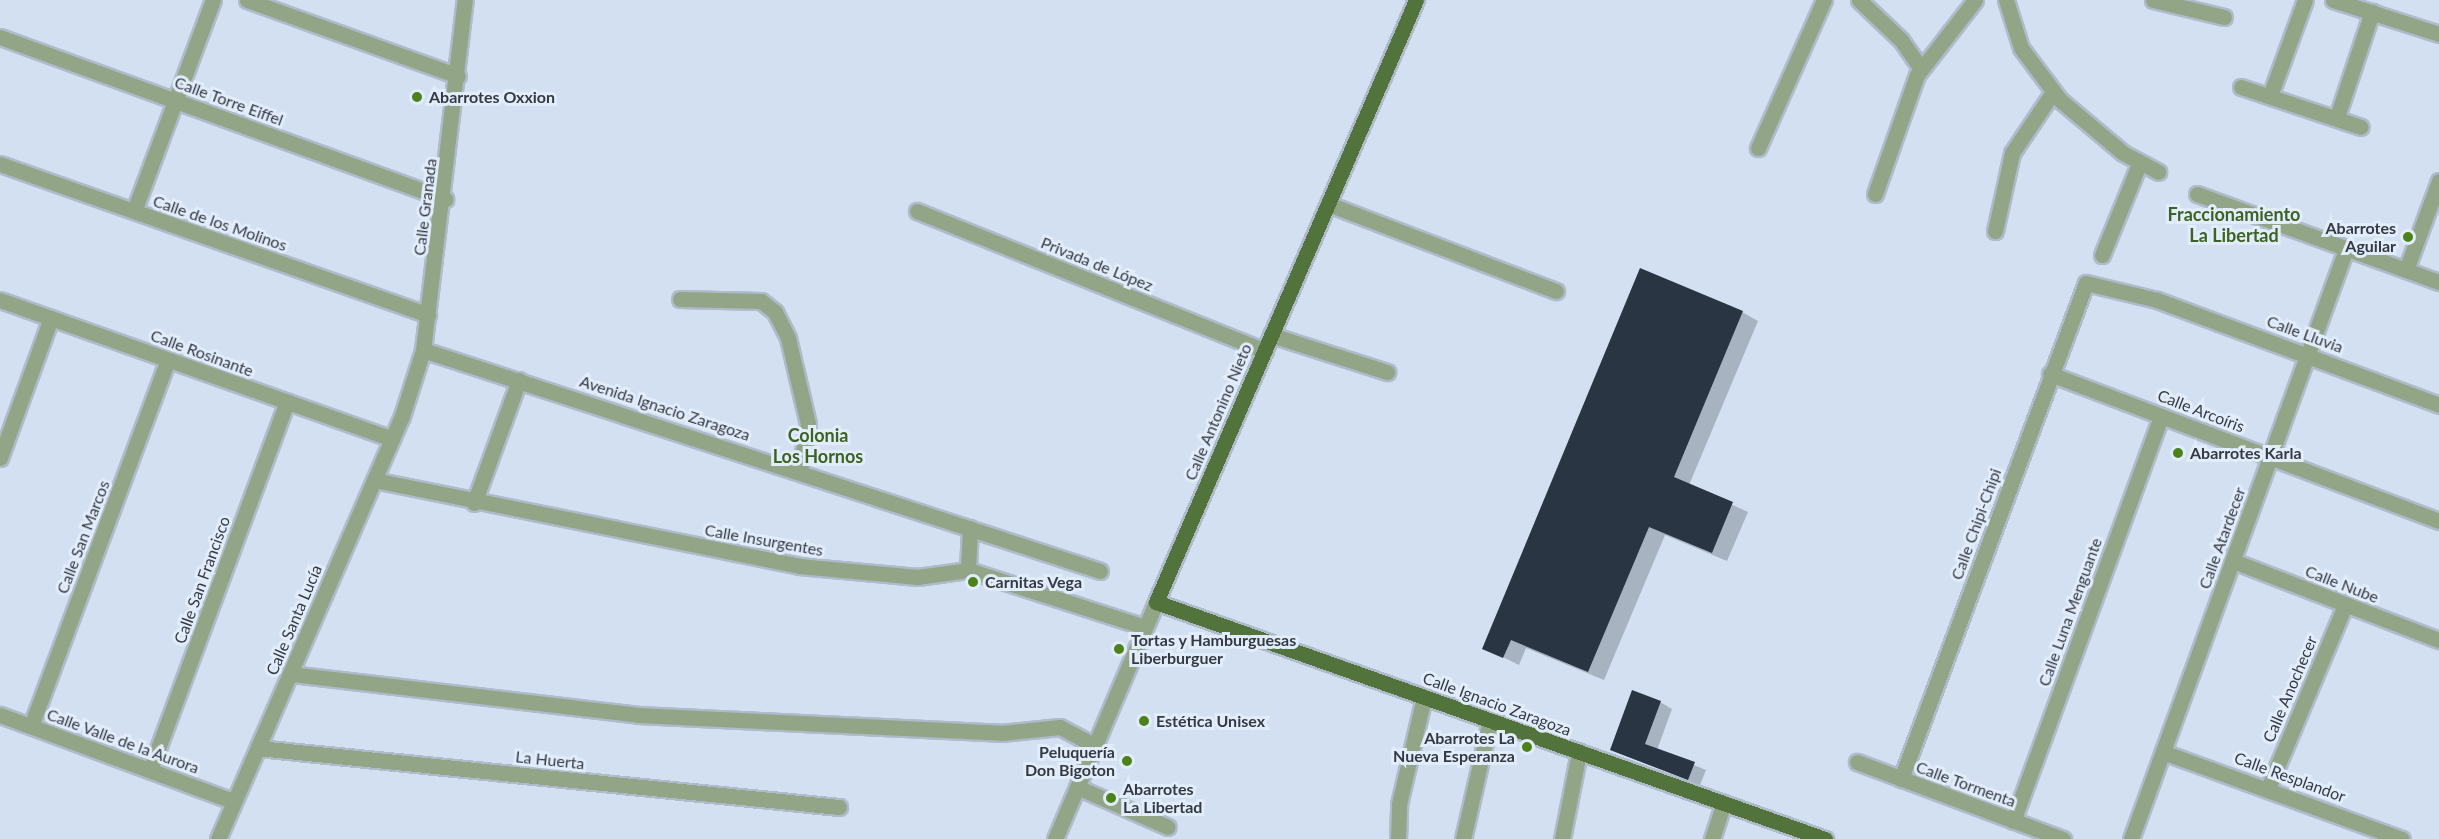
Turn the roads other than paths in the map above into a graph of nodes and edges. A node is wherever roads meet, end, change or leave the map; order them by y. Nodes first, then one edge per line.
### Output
1 (213, 0) edge
2 (247, 0) edge
3 (465, 0) edge
4 (1416, 0) edge
5 (1824, 0) edge
6 (1859, 0) edge
7 (1975, 0) edge
8 (2006, 0) edge
9 (2153, 0) edge
10 (2304, 0) edge
11 (2333, 0) edge
12 (2185, 5) edge
13 (2372, 12) junction
14 (2224, 17) dead end
15 (2439, 34) edge
16 (0, 37) edge
17 (1921, 69) junction
18 (458, 76) junction
19 (2241, 87) dead end
20 (2053, 92) junction
21 (2270, 96) junction
22 (175, 101) junction
23 (2337, 117) junction
24 (2361, 127) dead end
25 (1758, 148) dead end
26 (2139, 162) junction
27 (0, 164) edge
28 (2158, 172) dead end
29 (2439, 181) edge
30 (1875, 194) dead end
31 (2197, 195) dead end
32 (445, 199) junction
33 (1328, 204) junction
34 (134, 211) junction
35 (916, 211) dead end
36 (1995, 231) dead end
37 (2346, 249) junction
38 (2102, 255) dead end
39 (2406, 270) junction
40 (2439, 282) edge
41 (2086, 283) joint
42 (1556, 291) dead end
43 (680, 299) dead end
44 (0, 300) edge
45 (429, 315) junction
46 (51, 318) junction
47 (1271, 335) junction
48 (423, 350) junction
49 (1265, 351) junction
50 (2308, 354) junction
51 (168, 360) junction
52 (1387, 372) dead end
53 (2050, 374) junction
54 (519, 380) junction
55 (287, 402) junction
56 (2439, 405) edge
57 (402, 416) joint
58 (2161, 416) junction
59 (392, 439) junction
60 (2271, 457) junction
61 (0, 458) edge
62 (800, 470) junction
63 (374, 480) junction
64 (474, 503) junction
65 (2439, 521) edge
66 (970, 528) junction
67 (2233, 561) junction
68 (968, 570) junction
69 (1100, 571) dead end
70 (1156, 602) junction
71 (2345, 605) junction
72 (1145, 627) junction
73 (2439, 640) edge
74 (291, 674) junction
75 (1424, 697) junction
76 (0, 715) edge
77 (1490, 720) junction
78 (31, 726) junction
79 (1095, 746) junction
80 (258, 748) junction
81 (1579, 752) junction
82 (2163, 752) junction
83 (1857, 762) dead end
84 (150, 770) junction
85 (1901, 779) junction
86 (2269, 786) junction
87 (1077, 787) junction
88 (233, 801) junction
89 (1724, 803) junction
90 (839, 807) dead end
91 (2013, 820) junction
92 (1168, 827) dead end
93 (218, 839) edge
94 (1054, 839) edge
95 (1398, 839) edge
96 (1463, 839) edge
97 (1562, 839) edge
98 (1712, 839) edge
99 (1825, 839) edge
100 (2063, 839) edge
101 (2131, 839) edge
102 (2402, 839) edge

1 - 22 street
2 - 18 street
3 - 18 street, Calle Granada
4 - 33 main road, Calle Antonino Nieto
5 - 25 street
6 - 17 street
7 - 17 street
8 - 20 street
9 - 12 street
10 - 21 street
11 - 13 street
12 - 14 street
13 - 15 street
13 - 23 street
16 - 22 street, Calle Torre Eiffel
17 - 30 street
18 - 32 street, Calle Granada
19 - 21 street
20 - 26 street
20 - 36 street
21 - 23 street
22 - 32 street, Calle Torre Eiffel
22 - 34 street
23 - 24 street
26 - 28 street
26 - 38 street
27 - 34 street, Calle de los Molinos
29 - 39 street
31 - 37 street
32 - 45 street, Calle Granada
33 - 42 street
33 - 47 main road, Calle Antonino Nieto
34 - 45 street, Calle de los Molinos
35 - 49 street, Privada de López
37 - 39 street
37 - 50 street, Calle Atardecer
39 - 40 street
41 - 50 street, Calle Lluvia
41 - 53 street, Calle Chipi-Chipi
43 - 62 street
44 - 46 street, Calle Rosinante
45 - 48 street, Calle Granada
46 - 51 street, Calle Rosinante
46 - 61 street
47 - 49 main road, Calle Antonino Nieto
47 - 52 street
48 - 54 street, Avenida Ignacio Zaragoza
48 - 57 street, Calle Granada
49 - 70 main road, Calle Antonino Nieto
50 - 56 street, Calle Lluvia
50 - 60 street, Calle Atardecer
51 - 55 street, Calle Rosinante
51 - 78 street, Calle San Marcos
53 - 58 street, Calle Arcoíris
53 - 85 street, Calle Chipi-Chipi
54 - 62 street, Avenida Ignacio Zaragoza
54 - 64 street
55 - 59 street, Calle Rosinante
55 - 84 street, Calle San Francisco
57 - 59 street, Calle Santa Lucía
58 - 60 street, Calle Arcoíris
58 - 91 street, Calle Luna Menguante
59 - 63 street, Calle Santa Lucía
60 - 65 street, Calle Arcoíris
60 - 67 street, Calle Atardecer
62 - 66 street, Avenida Ignacio Zaragoza
63 - 64 street, Calle Insurgentes
63 - 74 street, Calle Santa Lucía
64 - 68 street, Calle Insurgentes
66 - 68 street
66 - 69 street, Avenida Ignacio Zaragoza
67 - 71 street, Calle Nube
67 - 82 street, Calle Atardecer
68 - 72 street, Calle Insurgentes
70 - 72 street, Calle Antonino Nieto
70 - 75 main road, Calle Ignacio Zaragoza
71 - 73 street, Calle Nube
71 - 86 street, Calle Anochecer
72 - 79 street, Calle Antonino Nieto
74 - 79 street
74 - 80 street, Calle Santa Lucía
75 - 77 main road, Calle Ignacio Zaragoza
75 - 95 street
76 - 78 street, Calle Valle de la Aurora
77 - 81 main road, Calle Ignacio Zaragoza
77 - 96 street
78 - 84 street, Calle Valle de la Aurora
79 - 87 street, Calle Antonino Nieto
80 - 88 street, Calle Santa Lucía
80 - 90 street, La Huerta
81 - 89 main road, Calle Ignacio Zaragoza
81 - 97 street
82 - 86 street, Calle Resplandor
82 - 101 street, Calle Atardecer
83 - 85 street, Calle Tormenta
84 - 88 street, Calle Valle de la Aurora
85 - 91 street, Calle Tormenta
86 - 102 street, Calle Resplandor
87 - 92 street
87 - 94 street, Calle Antonino Nieto
88 - 93 street, Calle Santa Lucía
89 - 98 street
89 - 99 main road, Calle Ignacio Zaragoza
91 - 100 street, Calle Tormenta

